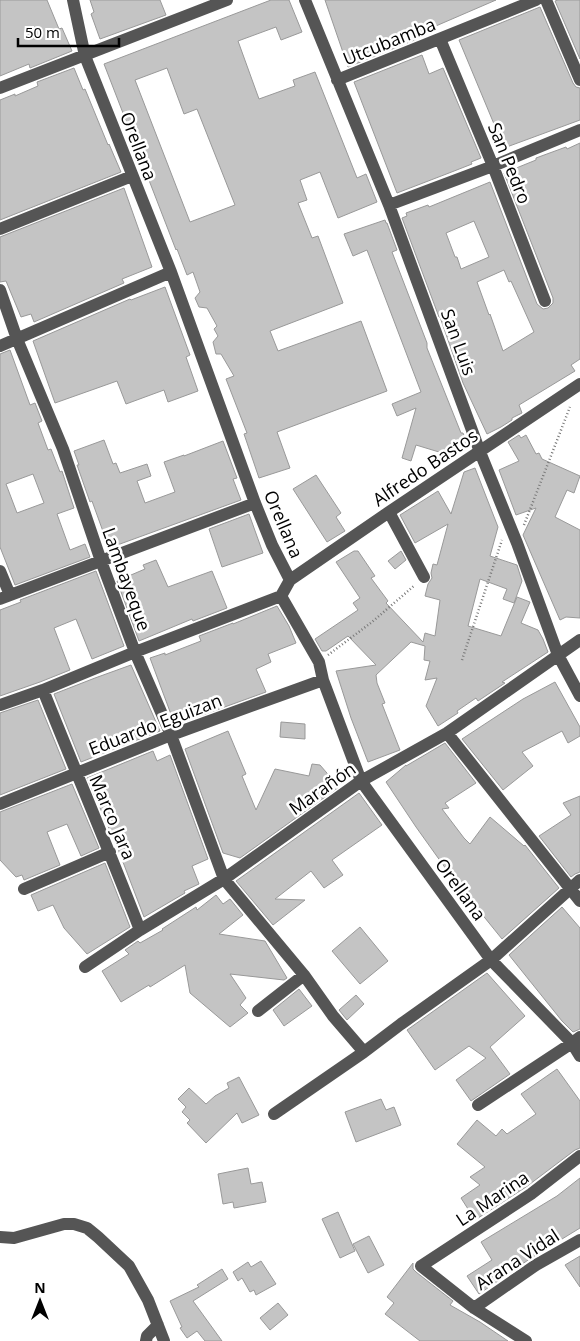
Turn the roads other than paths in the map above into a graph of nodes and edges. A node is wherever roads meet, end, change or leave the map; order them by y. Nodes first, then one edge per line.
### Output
1 (73, 0) edge
2 (227, 0) edge
3 (305, 0) edge
4 (536, 0) edge
5 (546, 0) edge
6 (440, 39) junction
7 (85, 56) junction
8 (337, 80) junction
9 (580, 80) edge
10 (0, 88) edge
11 (580, 130) edge
12 (494, 166) junction
13 (132, 176) junction
14 (389, 205) junction
15 (0, 229) edge
16 (171, 272) junction
17 (0, 290) edge
18 (545, 301) dead end
19 (16, 339) junction
20 (0, 346) edge
21 (579, 384) edge
22 (480, 452) junction
23 (255, 503) junction
24 (389, 512) junction
25 (101, 561) junction
26 (0, 570) edge
27 (424, 577) road end
28 (290, 580) junction
29 (282, 596) junction
30 (5, 597) edge
31 (580, 640) edge
32 (135, 652) junction
33 (558, 655) junction
34 (323, 680) junction
35 (43, 690) junction
36 (580, 696) edge
37 (0, 705) edge
38 (446, 733) junction
39 (171, 736) junction
40 (76, 773) junction
41 (361, 780) junction
42 (0, 804) edge
43 (110, 852) junction
44 (224, 878) junction
45 (575, 884) edge
46 (24, 890) dead end
47 (580, 901) edge
48 (140, 930) junction
49 (491, 960) junction
50 (85, 967) dead end
51 (304, 975) junction
52 (258, 1011) dead end
53 (576, 1040) edge
54 (364, 1052) junction
55 (580, 1056) edge
56 (478, 1105) dead end
57 (274, 1114) dead end
58 (580, 1156) edge
59 (0, 1237) edge
60 (580, 1240) edge
61 (474, 1308) junction
62 (158, 1324) junction
63 (146, 1341) edge
64 (164, 1341) edge
65 (526, 1341) edge

1 - 7 street, Orellana
2 - 7 street
3 - 8 street, San Luis
4 - 6 street, Utcubamba
5 - 9 street
6 - 8 street, Utcubamba
6 - 12 street, San Pedro
7 - 10 street
7 - 13 street, Orellana
8 - 14 street, San Luis
11 - 12 street
12 - 14 street
12 - 18 street, San Pedro
13 - 15 street
13 - 16 street, Orellana
14 - 22 street, San Luis
16 - 19 street
16 - 23 street, Orellana
17 - 19 street, Lambayeque
19 - 20 street
19 - 25 street, Lambayeque
21 - 22 street, Alfredo Bastos
22 - 24 street, Alfredo Bastos
22 - 33 street, San Luis
23 - 25 street
23 - 28 street, Orellana
24 - 27 street
24 - 28 street, Alfredo Bastos
25 - 30 street
25 - 32 street, Lambayeque
26 - 30 street
28 - 29 street, Orellana
29 - 32 street
29 - 34 street, Orellana
31 - 33 street, Marañón
32 - 35 street
32 - 39 street, Lambayeque
33 - 36 street, San Luis
33 - 38 street, Marañón
34 - 39 street, Eduardo Eguizan
34 - 41 street, Orellana
35 - 37 street
35 - 40 street, Marco Jara
38 - 41 street, Marañón
38 - 45 street
39 - 40 street, Eduardo Eguizan
39 - 44 street, Lambayeque
40 - 42 street, Eduardo Eguizan
40 - 43 street, Marco Jara
41 - 44 street, Marañón
41 - 49 street, Orellana
43 - 46 street
43 - 48 street, Marco Jara
44 - 48 street, Marañón
44 - 51 street, Lambayeque
45 - 47 street
45 - 49 street
48 - 50 street, Marañón
49 - 53 street, Orellana
49 - 54 street
51 - 52 street
51 - 54 street, Lambayeque
53 - 55 street, Orellana
53 - 56 street
54 - 57 street
58 - 61 street, La Marina
59 - 62 street
60 - 61 street, Arana Vidal
61 - 65 street
62 - 63 street
62 - 64 street

